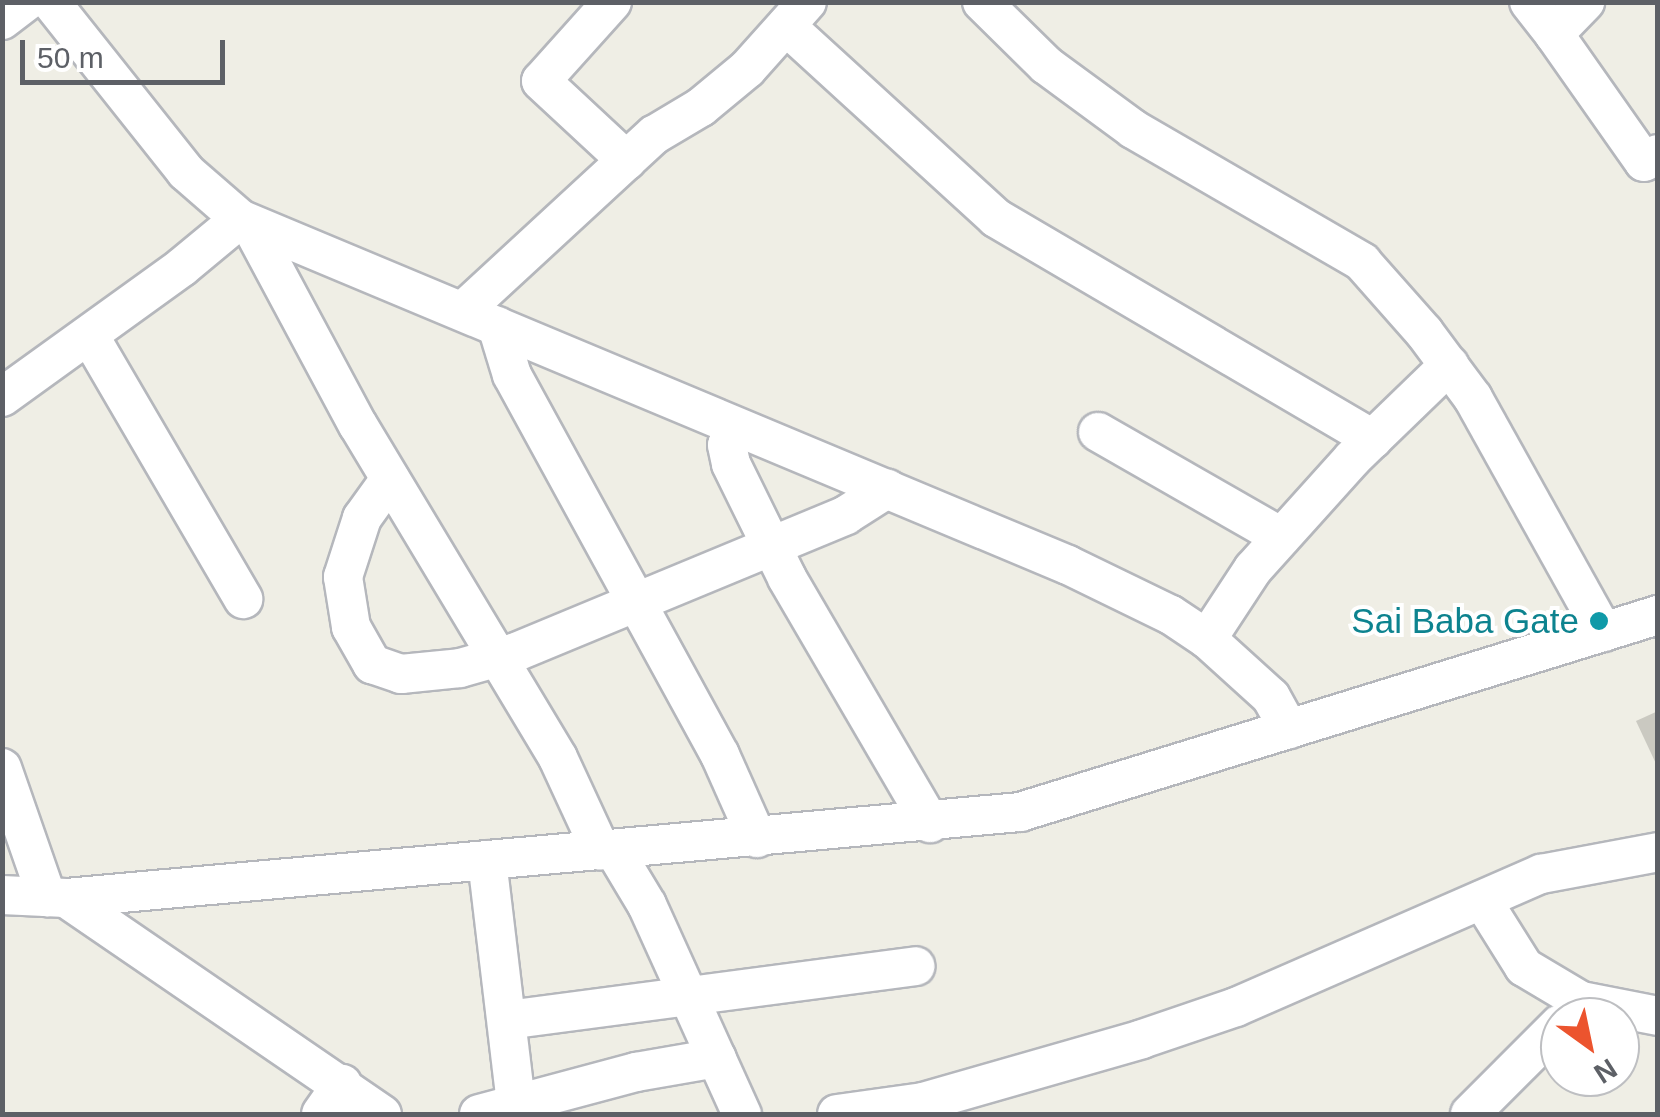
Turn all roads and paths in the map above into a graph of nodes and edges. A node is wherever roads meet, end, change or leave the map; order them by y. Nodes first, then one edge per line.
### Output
1 (26, 2) edge
2 (51, 2) edge
3 (612, 2) edge
4 (982, 2) edge
5 (1529, 2) edge
6 (1586, 2) edge
7 (796, 14) edge
8 (2, 20) edge
9 (1554, 34) junction
10 (1658, 154) edge
11 (626, 160) junction
12 (245, 222) junction
13 (462, 311) junction
14 (497, 326) junction
15 (88, 335) junction
16 (1449, 364) junction
17 (2, 397) edge
18 (733, 427) junction
19 (1098, 432) dead end
20 (1372, 439) junction
21 (390, 478) junction
22 (887, 489) junction
23 (1281, 538) junction
24 (771, 546) junction
25 (243, 599) dead end
26 (636, 601) junction
27 (1658, 615) edge
28 (1603, 632) junction
29 (1207, 639) junction
30 (499, 657) junction
31 (1289, 729) junction
32 (2, 768) edge
33 (930, 824) junction
34 (757, 838) junction
35 (608, 850) junction
36 (1658, 852) edge
37 (487, 860) junction
38 (2, 895) edge
39 (57, 898) junction
40 (1482, 900) junction
41 (915, 966) dead end
42 (1553, 997) edge
43 (689, 998) junction
44 (507, 1020) junction
45 (1540, 1043) edge
46 (716, 1058) junction
47 (332, 1100) edge
48 (516, 1103) junction
49 (382, 1114) edge
50 (479, 1114) edge
51 (742, 1114) edge
52 (837, 1114) edge
53 (1470, 1114) edge

1 - 8 street
2 - 12 street
3 - 11 street
4 - 16 street
5 - 9 street
6 - 9 street
7 - 11 street
7 - 20 street
9 - 10 street
11 - 13 street
12 - 13 street
12 - 15 street
12 - 21 street
13 - 14 street
14 - 18 street
14 - 26 street
15 - 17 street
15 - 25 street
16 - 20 street
16 - 28 street
18 - 22 street
18 - 24 street
19 - 23 street
20 - 23 street
21 - 30 street
21 - 30 street
22 - 24 street
22 - 29 street
23 - 29 street
24 - 26 street
24 - 33 street
26 - 30 street
26 - 34 street
27 - 28 street
28 - 31 street
29 - 31 street
30 - 35 street
31 - 33 street
32 - 39 street
33 - 34 street
34 - 35 street
35 - 37 street
35 - 43 street
36 - 40 street
37 - 39 street
37 - 44 street
38 - 39 street
39 - 47 street
40 - 42 street
40 - 52 street
41 - 43 street
43 - 44 street
43 - 46 street
44 - 48 street
45 - 53 street
46 - 48 street
46 - 51 street
47 - 49 street
48 - 50 street

